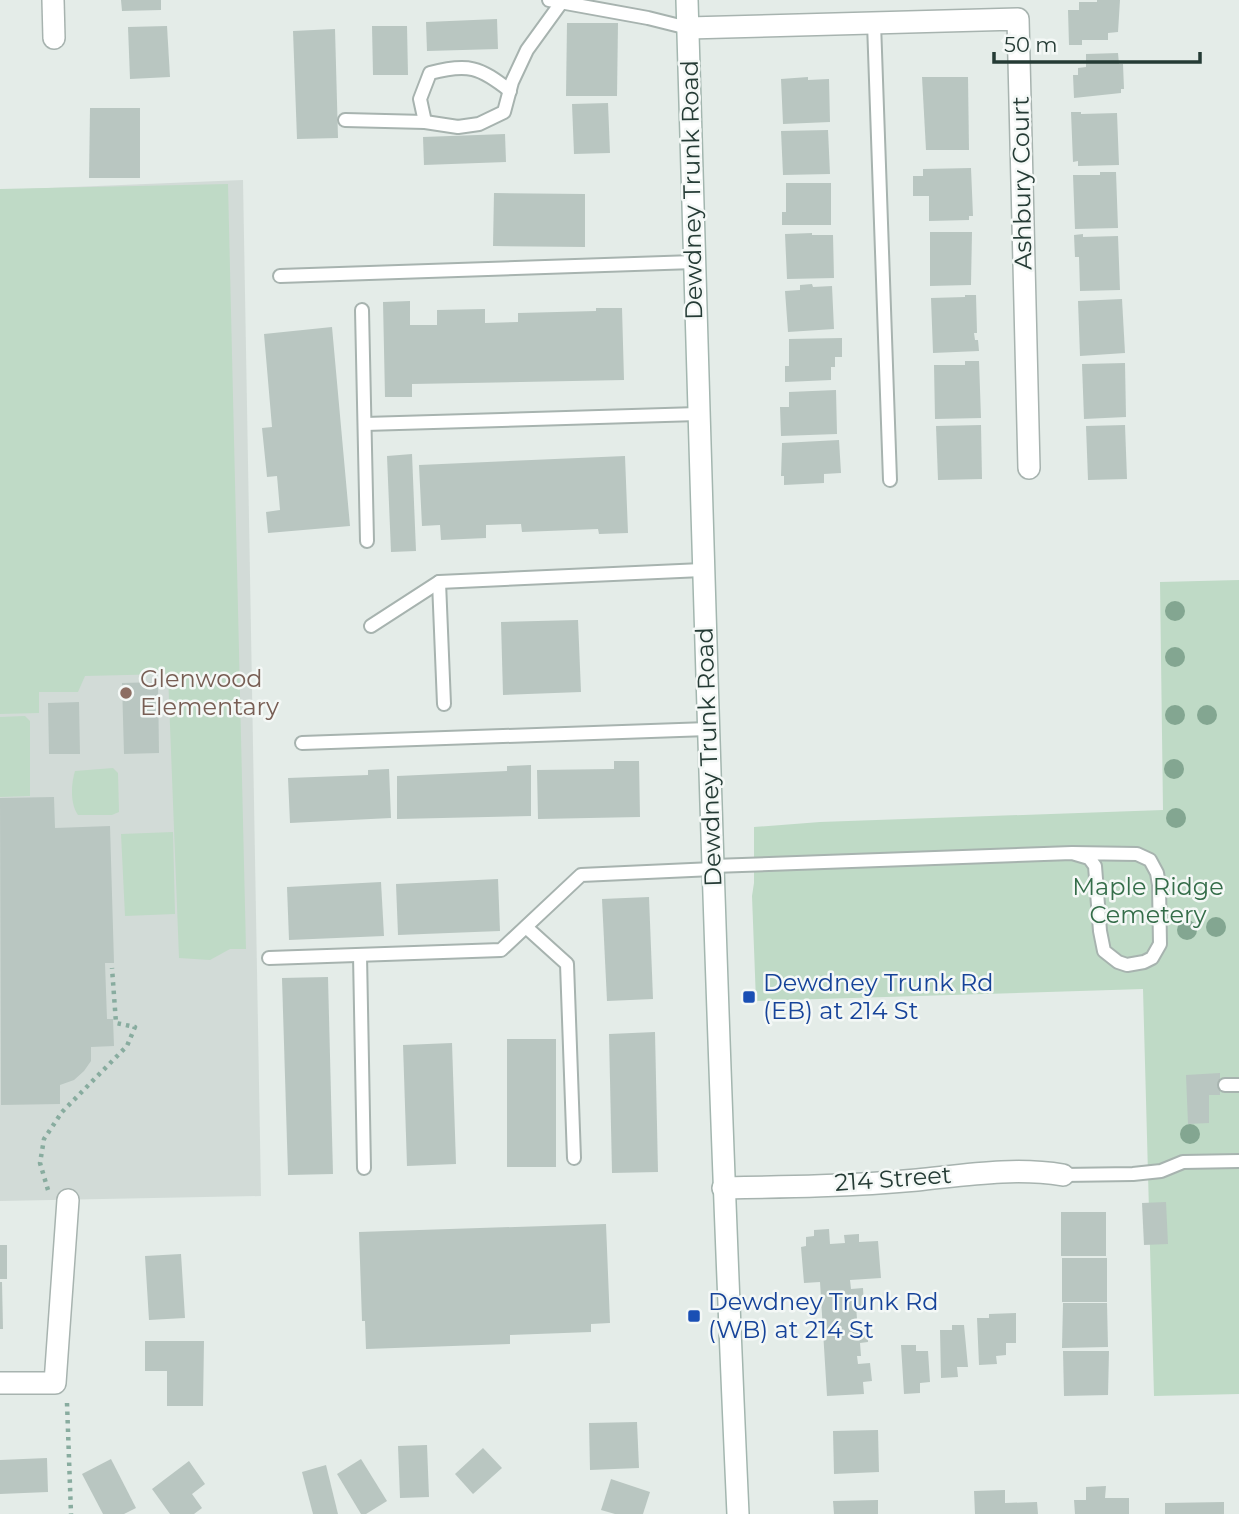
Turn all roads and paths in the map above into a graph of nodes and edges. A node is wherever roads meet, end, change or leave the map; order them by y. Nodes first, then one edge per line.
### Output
1 (53, 0) edge
2 (687, 0) edge
3 (555, 1) edge
4 (874, 23) junction
5 (688, 28) junction
6 (54, 38) dead end
7 (510, 91) junction
8 (345, 120) dead end
9 (425, 122) junction
10 (694, 262) junction
11 (281, 276) dead end
12 (362, 310) dead end
13 (698, 414) junction
14 (365, 424) junction
15 (1029, 468) dead end
16 (890, 480) dead end
17 (367, 541) dead end
18 (702, 570) junction
19 (439, 582) junction
20 (371, 626) dead end
21 (444, 704) dead end
22 (708, 729) junction
23 (302, 743) dead end
24 (1072, 853) junction
25 (713, 868) junction
26 (526, 927) junction
27 (359, 955) junction
28 (269, 958) dead end
29 (112, 968) dead end
30 (1225, 1085) dead end
31 (1239, 1085) edge
32 (574, 1158) dead end
33 (1239, 1161) edge
34 (364, 1168) dead end
35 (1063, 1175) joint
36 (723, 1188) junction
37 (58, 1199) joint
38 (0, 1384) edge
39 (61, 1391) junction
40 (71, 1514) edge
41 (738, 1514) edge

1 - 6 main road
2 - 5 main road, Dewdney Trunk Road
3 - 5 lane
3 - 7 lane
4 - 5 main road, Ashbury Court
4 - 15 main road, Ashbury Court
4 - 16 lane
5 - 10 main road, Dewdney Trunk Road
7 - 9 lane
7 - 9 lane
8 - 9 lane
10 - 11 lane
10 - 13 main road, Dewdney Trunk Road
12 - 14 lane
13 - 14 lane
13 - 18 main road, Dewdney Trunk Road
14 - 17 lane
18 - 19 lane
18 - 22 main road, Dewdney Trunk Road
19 - 20 lane
19 - 21 lane
22 - 23 lane
22 - 25 main road, Dewdney Trunk Road
24 - 24 lane
24 - 25 lane
25 - 26 lane
25 - 36 main road, Dewdney Trunk Road
26 - 27 lane
26 - 32 lane
27 - 28 lane
27 - 34 lane
29 - 37 path
30 - 31 lane
33 - 35 lane
35 - 36 main road, 214 Street
36 - 41 main road, Dewdney Trunk Road
37 - 39 main road
38 - 39 main road
39 - 40 path

